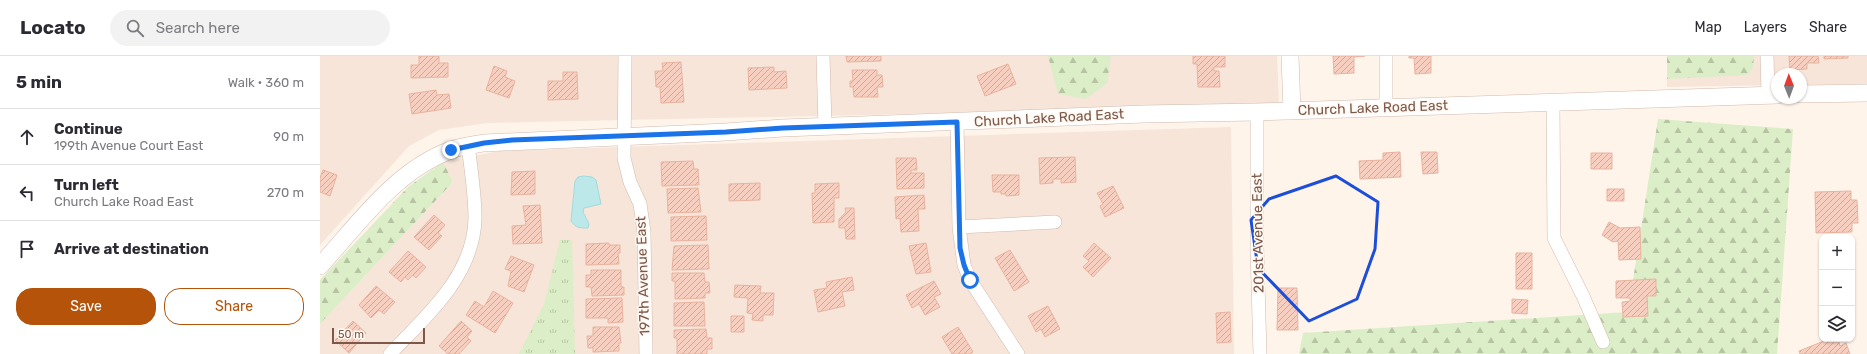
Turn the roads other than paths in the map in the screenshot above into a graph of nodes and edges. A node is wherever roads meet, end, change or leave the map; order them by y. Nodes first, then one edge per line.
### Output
1 (625, 56) edge
2 (823, 56) edge
3 (1290, 56) edge
4 (1386, 56) edge
5 (1767, 56) edge
6 (1771, 87) edge
7 (1867, 93) edge
8 (1807, 94) edge
9 (1771, 95) edge
10 (1553, 103) junction
11 (1386, 108) junction
12 (1292, 111) junction
13 (1257, 112) junction
14 (957, 122) junction
15 (825, 126) junction
16 (624, 136) junction
17 (468, 145) junction
18 (1055, 222) dead end
19 (959, 227) junction
20 (320, 266) edge
21 (1603, 342) dead end
22 (390, 354) edge
23 (646, 354) edge
24 (1018, 354) edge
25 (1260, 354) edge

1 - 16 street, 197th Avenue East
2 - 15 street
3 - 12 street
4 - 11 street
5 - 6 street
7 - 8 street
9 - 10 street, Church Lake Road East
10 - 11 street, Church Lake Road East
10 - 21 street
11 - 12 street, Church Lake Road East
12 - 13 street, Church Lake Road East
13 - 14 street, Church Lake Road East
13 - 25 street, 201st Avenue East
14 - 15 street, Church Lake Road East
14 - 19 street
15 - 16 street, Church Lake Road East
16 - 17 street, Church Lake Road East
16 - 23 street, 197th Avenue East
17 - 20 street, Church Lake Road East
17 - 22 street
18 - 19 street
19 - 24 street

